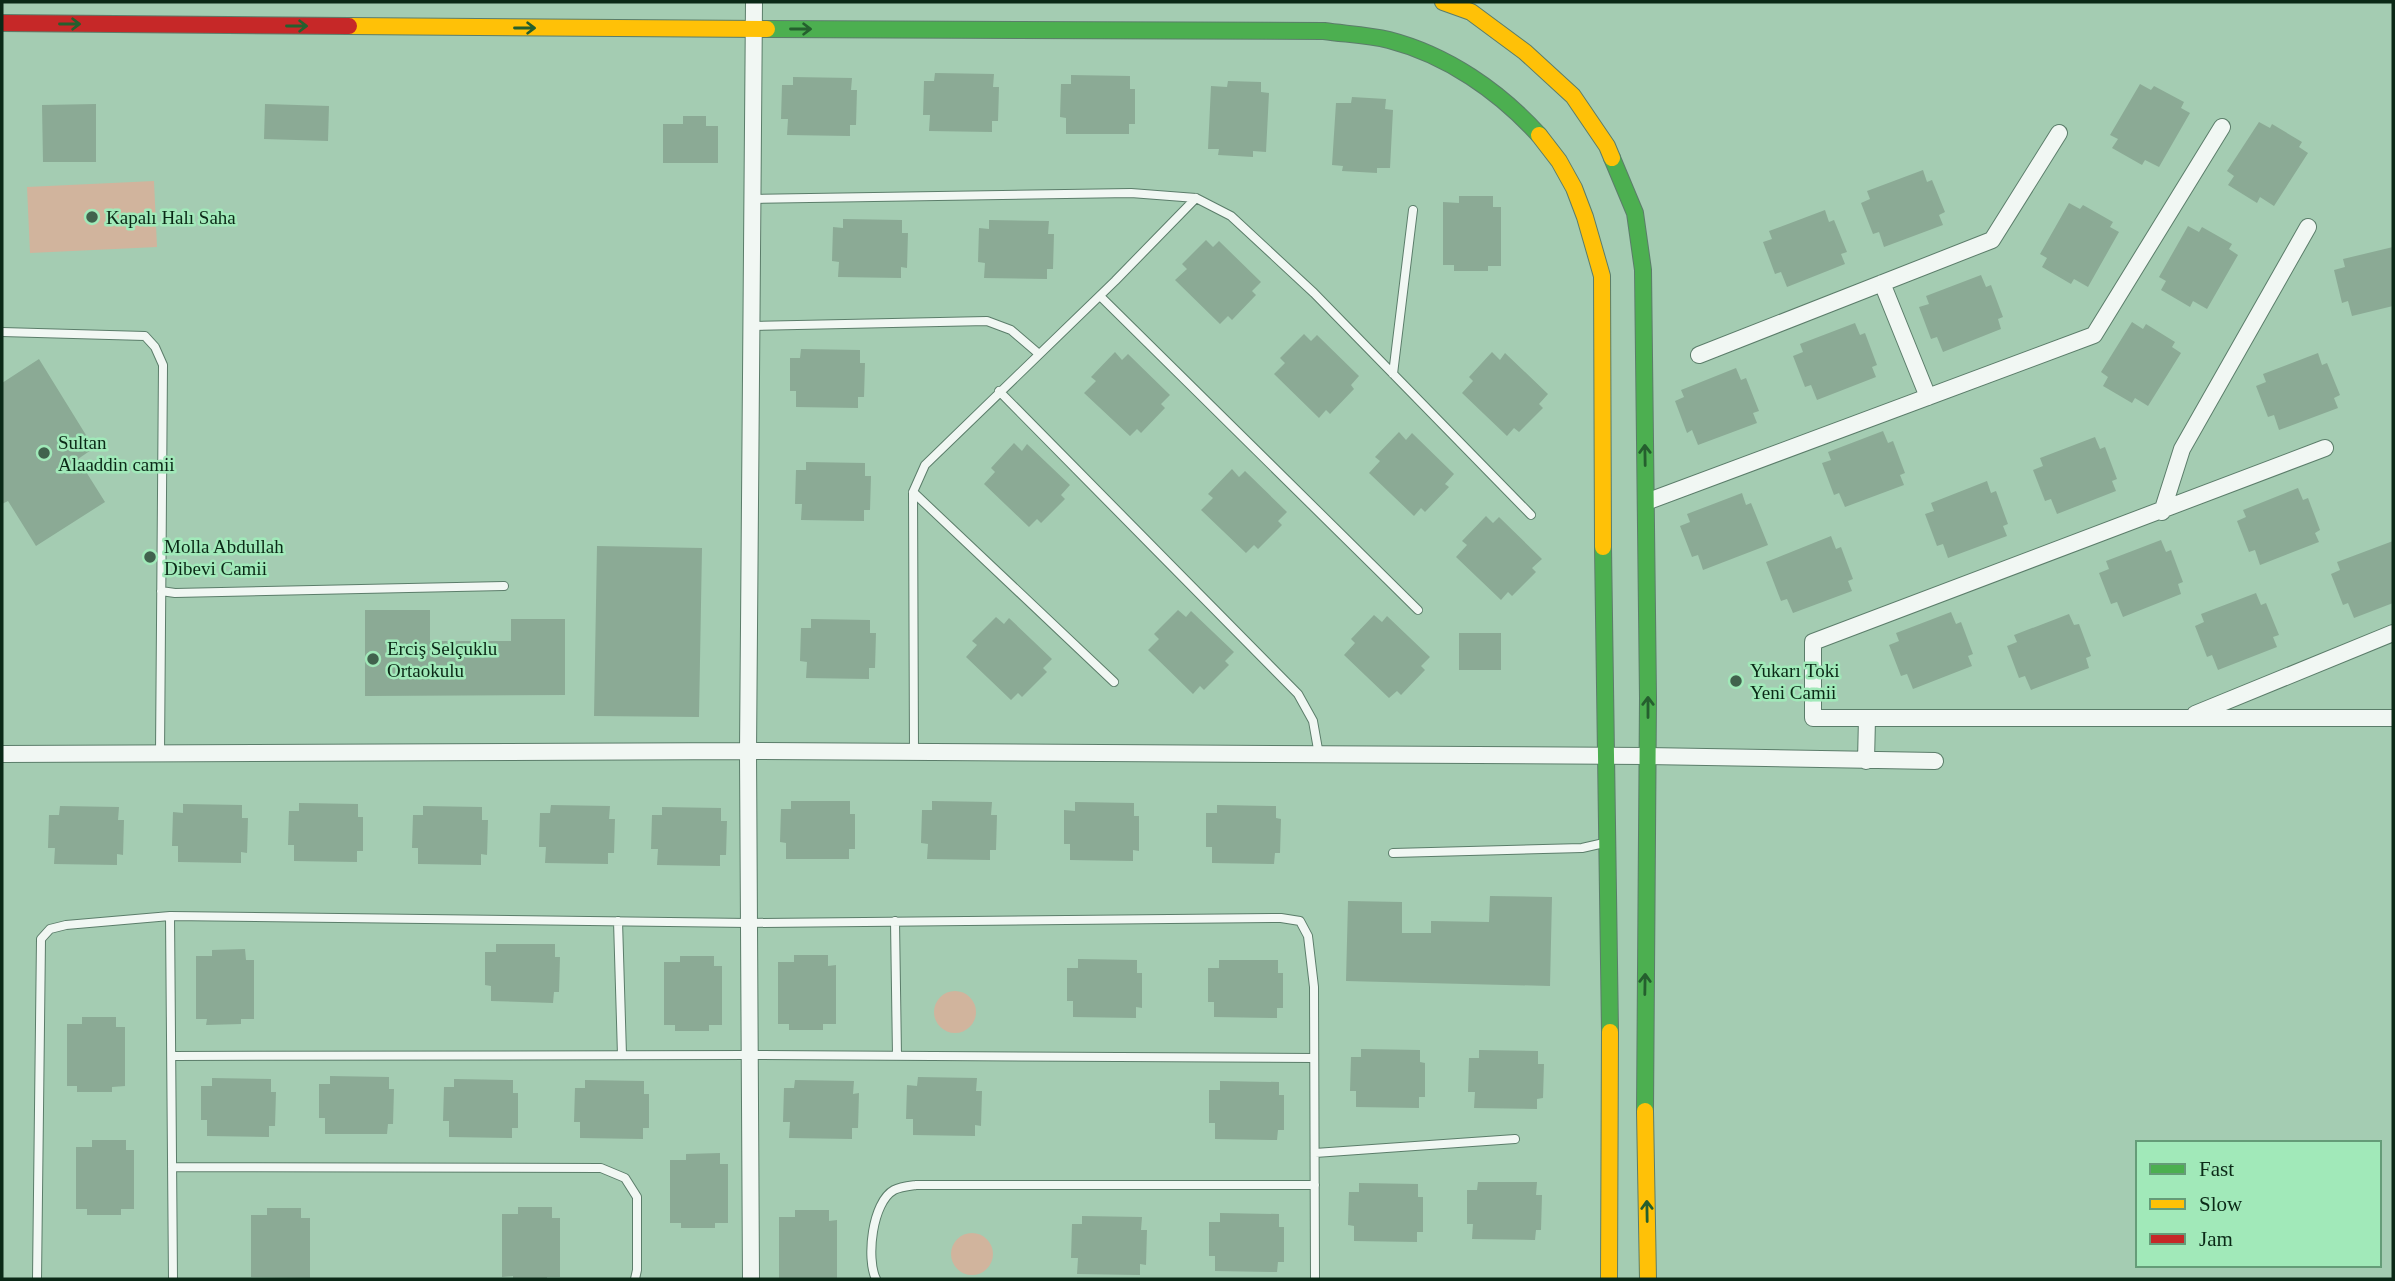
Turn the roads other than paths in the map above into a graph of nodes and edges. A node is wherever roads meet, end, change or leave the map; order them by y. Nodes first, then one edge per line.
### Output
1 (754, 2) edge
2 (1443, 2) edge
3 (2, 23) edge
4 (754, 29) junction
5 (2222, 127) dead end
6 (2059, 133) dead end
7 (1196, 198) junction
8 (752, 199) junction
9 (1413, 210) dead end
10 (2308, 227) dead end
11 (1882, 283) junction
12 (1100, 296) junction
13 (752, 326) junction
14 (2, 332) edge
15 (1039, 354) junction
16 (1699, 355) dead end
17 (1393, 374) junction
18 (999, 391) junction
19 (1928, 397) junction
20 (2325, 448) dead end
21 (913, 492) junction
22 (1646, 502) junction
23 (2162, 512) junction
24 (1531, 515) dead end
25 (504, 586) dead end
26 (161, 591) junction
27 (1418, 610) dead end
28 (2393, 633) edge
29 (1114, 682) dead end
30 (1867, 718) junction
31 (2186, 718) junction
32 (2393, 718) edge
33 (748, 752) junction
34 (914, 753) junction
35 (2, 754) edge
36 (160, 754) junction
37 (1319, 756) junction
38 (1647, 756) junction
39 (1605, 758) junction
40 (1866, 761) junction
41 (1935, 761) dead end
42 (1607, 842) junction
43 (1393, 853) dead end
44 (170, 916) junction
45 (618, 921) junction
46 (895, 921) junction
47 (749, 923) junction
48 (622, 1055) junction
49 (750, 1055) junction
50 (172, 1056) junction
51 (897, 1056) junction
52 (1314, 1058) junction
53 (1515, 1139) dead end
54 (1315, 1153) junction
55 (173, 1167) junction
56 (1315, 1185) junction
57 (37, 1279) edge
58 (173, 1279) edge
59 (635, 1279) edge
60 (751, 1279) edge
61 (876, 1279) edge
62 (1315, 1279) edge
63 (1609, 1279) edge
64 (1648, 1279) edge

1 - 4 street
22 -> 2 street
3 -> 4 street
4 - 8 street
4 -> 39 street
5 - 19 street
6 - 11 street
7 - 8 lane
7 - 12 lane
7 - 17 lane
8 - 13 street
9 - 17 lane
10 - 23 street
11 - 16 street
11 - 19 street
12 - 15 lane
12 - 27 lane
13 - 15 lane
13 - 33 street
14 - 26 lane
15 - 18 lane
17 - 24 lane
18 - 21 lane
18 - 37 lane
19 - 22 street
20 - 23 street
21 - 29 lane
21 - 34 lane
38 -> 22 street
23 - 30 street
25 - 26 lane
26 - 36 lane
28 - 31 street
30 - 31 street
30 - 40 street
31 - 32 street
33 - 34 street
33 - 36 street
33 - 47 street
34 - 37 street
35 - 36 street
37 - 39 street
38 - 39 street
38 - 40 street
64 -> 38 street
39 - 42 street
40 - 41 street
42 - 43 lane
42 - 63 street
44 - 45 lane
44 - 50 lane
44 - 57 lane
45 - 47 lane
45 - 48 lane
46 - 47 lane
46 - 51 lane
46 - 52 lane
47 - 49 street
48 - 49 lane
48 - 50 lane
49 - 51 lane
49 - 60 street
50 - 55 lane
51 - 52 lane
52 - 54 lane
53 - 54 lane
54 - 56 lane
55 - 58 lane
55 - 59 lane
56 - 61 lane
56 - 62 lane

